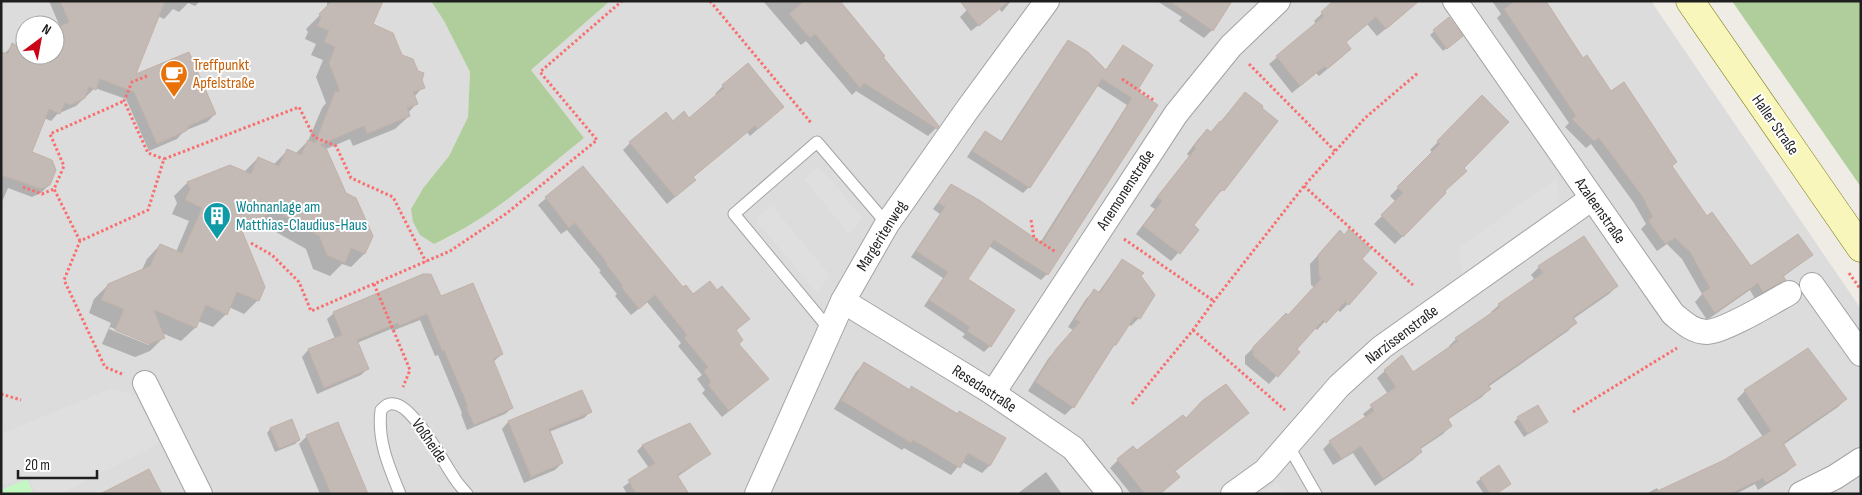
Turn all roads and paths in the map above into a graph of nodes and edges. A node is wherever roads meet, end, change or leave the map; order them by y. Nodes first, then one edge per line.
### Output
1 (622, 1) edge
2 (710, 1) edge
3 (1047, 1) edge
4 (1278, 1) edge
5 (1455, 1) edge
6 (1690, 1) edge
7 (1231, 46) junction
8 (1419, 72) dead end
9 (147, 76) dead end
10 (1122, 79) dead end
11 (124, 101) junction
12 (1176, 114) junction
13 (817, 142) junction
14 (1335, 151) junction
15 (164, 159) junction
16 (1304, 186) junction
17 (23, 187) dead end
18 (54, 189) junction
19 (1591, 198) junction
20 (1031, 220) dead end
21 (888, 224) junction
22 (1103, 225) junction
23 (80, 241) junction
24 (251, 243) dead end
25 (1861, 248) edge
26 (426, 262) junction
27 (1076, 266) junction
28 (374, 284) junction
29 (1413, 285) dead end
30 (1812, 285) dead end
31 (1788, 293) dead end
32 (843, 301) junction
33 (1214, 301) junction
34 (830, 330) junction
35 (1193, 330) junction
36 (1699, 330) junction
37 (1861, 354) edge
38 (145, 383) joint
39 (992, 393) junction
40 (1, 394) edge
41 (21, 400) dead end
42 (396, 404) junction
43 (1132, 404) dead end
44 (1573, 412) dead end
45 (1303, 426) junction
46 (1288, 445) junction
47 (1861, 460) edge
48 (200, 494) edge
49 (400, 494) edge
50 (467, 494) edge
51 (757, 494) edge
52 (1110, 494) edge
53 (1233, 494) edge
54 (1316, 494) edge
55 (1801, 494) edge

1 - 26 path
2 - 13 path
3 - 21 street, Margeritenweg
4 - 7 street, Anemonenstraße
5 - 19 street, Azaleenstraße
6 - 25 main road, Haller Straße
7 - 12 street, Anemonenstraße
7 - 14 path
8 - 14 path
9 - 11 path
10 - 12 path
11 - 15 path
11 - 18 path
12 - 22 street, Anemonenstraße
13 - 21 lane
13 - 34 lane
14 - 16 path
15 - 23 path
15 - 26 path
16 - 29 path
16 - 33 path
17 - 18 path
18 - 23 path
19 - 36 street, Azaleenstraße
19 - 45 street, Narzissenstraße
20 - 27 path
21 - 32 street, Margeritenweg
22 - 27 street, Anemonenstraße
22 - 33 path
23 - 38 path
24 - 28 path
26 - 28 path
27 - 39 street, Anemonenstraße
28 - 42 path
30 - 37 street
31 - 36 street
32 - 34 street, Margeritenweg
32 - 39 street, Resedastraße
33 - 35 path
34 - 51 street, Margeritenweg
35 - 43 path
35 - 45 path
36 - 44 path
38 - 48 street
39 - 52 street, Resedastraße
40 - 41 path
42 - 49 lane
42 - 50 lane, Voßheide
45 - 46 street, Narzissenstraße
46 - 53 street, Narzissenstraße
46 - 54 lane
47 - 55 street

